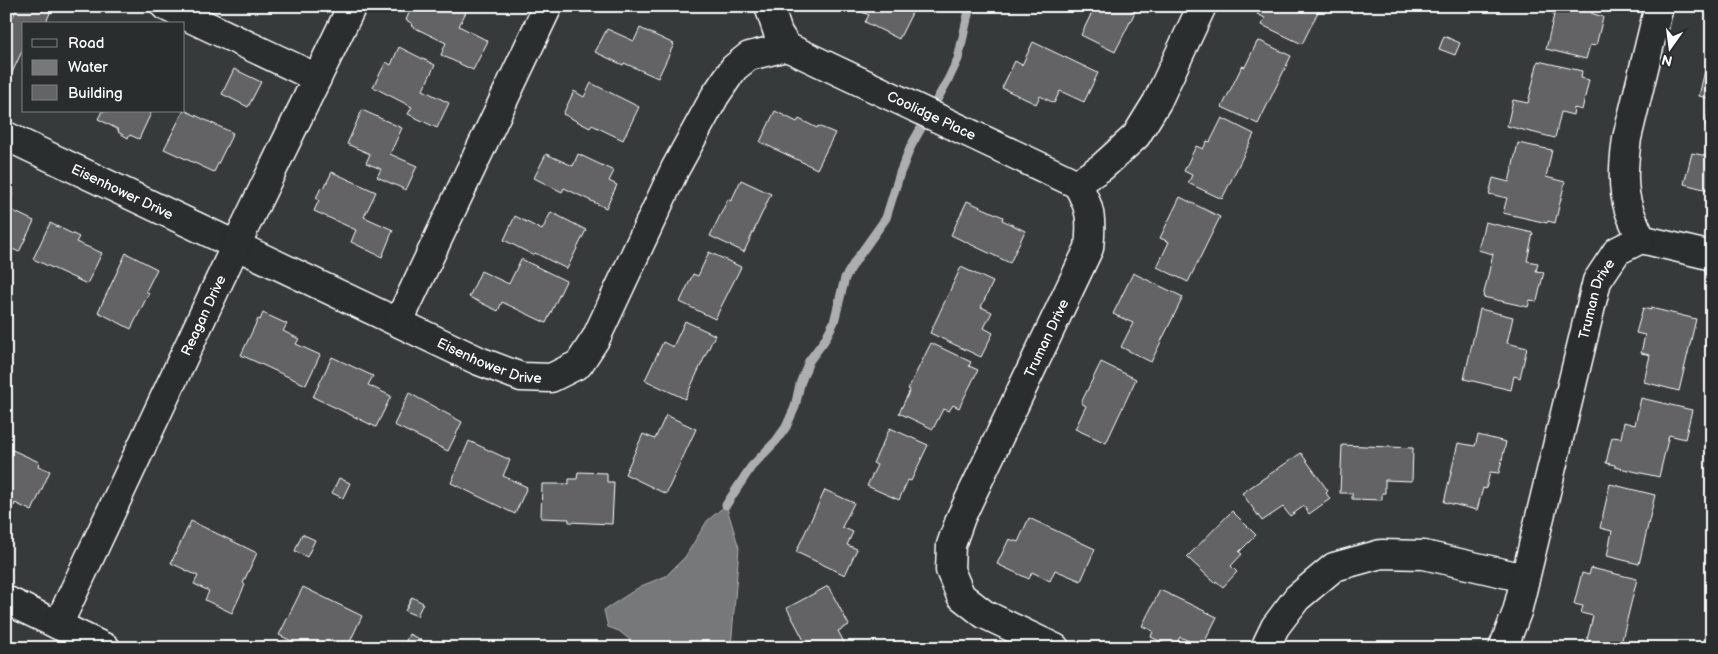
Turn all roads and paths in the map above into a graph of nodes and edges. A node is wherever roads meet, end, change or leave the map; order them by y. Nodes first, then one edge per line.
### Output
1 (165, 6) edge
2 (352, 6) edge
3 (548, 6) edge
4 (769, 6) edge
5 (1202, 6) edge
6 (1659, 6) edge
7 (787, 47) junction
8 (317, 78) junction
9 (6, 136) edge
10 (1077, 184) junction
11 (1641, 239) junction
12 (236, 244) junction
13 (1712, 256) edge
14 (399, 321) junction
15 (1525, 578) junction
16 (6, 600) edge
17 (58, 625) junction
18 (106, 648) edge
19 (1055, 648) edge
20 (1265, 648) edge
21 (1503, 648) edge

1 - 8 street
2 - 8 street, Reagan Drive
3 - 14 street
4 - 7 street
5 - 10 street
6 - 11 street
7 - 10 street, Coolidge Place
7 - 14 street, Eisenhower Drive
8 - 12 street, Reagan Drive
9 - 12 street, Eisenhower Drive
10 - 19 street, Truman Drive
11 - 13 street
11 - 15 street, Truman Drive
12 - 14 street, Eisenhower Drive
12 - 17 street, Reagan Drive
15 - 20 street
15 - 21 street, Truman Drive
16 - 17 street
17 - 18 street

